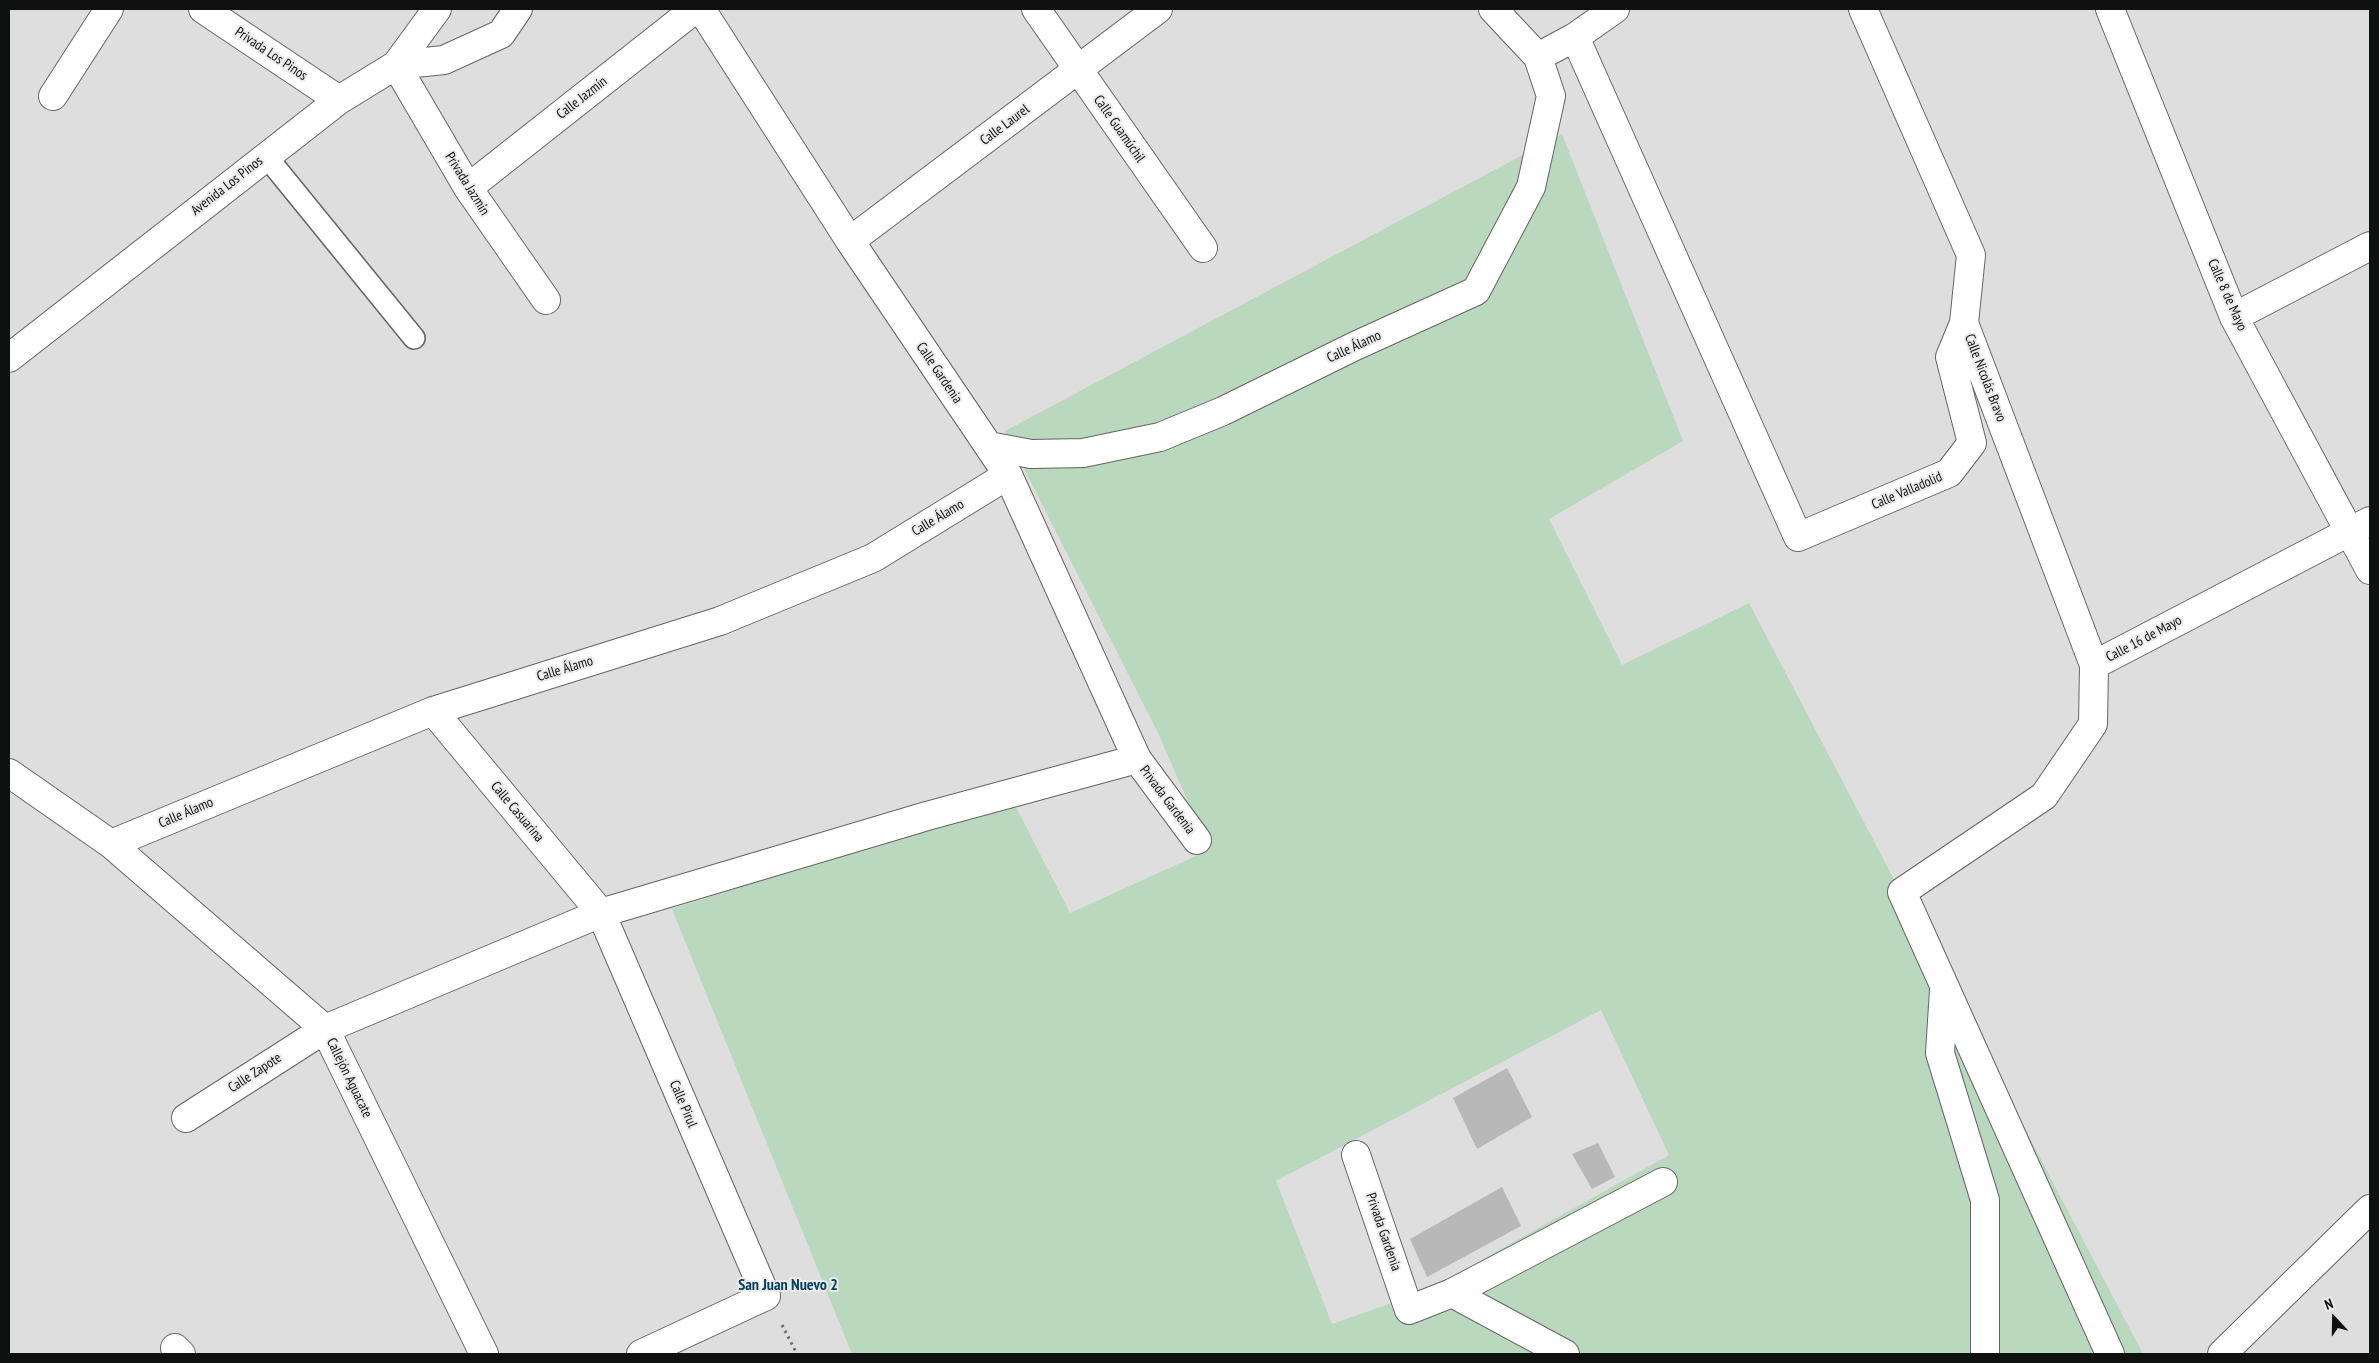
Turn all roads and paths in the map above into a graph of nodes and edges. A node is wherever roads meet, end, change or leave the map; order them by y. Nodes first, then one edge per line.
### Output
1 (109, 9) edge
2 (203, 9) edge
3 (437, 9) edge
4 (518, 9) edge
5 (695, 9) edge
6 (701, 9) edge
7 (1036, 9) edge
8 (1158, 9) edge
9 (1492, 9) edge
10 (1615, 9) edge
11 (1863, 9) edge
12 (2110, 9) edge
13 (1575, 37) junction
14 (1538, 57) junction
15 (396, 65) junction
16 (1078, 70) junction
17 (53, 96) dead end
18 (339, 100) junction
19 (266, 156) junction
20 (468, 188) junction
21 (850, 241) junction
22 (2370, 246) edge
23 (1203, 248) dead end
24 (546, 300) dead end
25 (2234, 317) junction
26 (1964, 323) junction
27 (414, 338) dead end
28 (15, 344) edge
29 (988, 446) junction
30 (1008, 475) junction
31 (2360, 526) edge
32 (2370, 570) edge
33 (2094, 665) junction
34 (433, 711) junction
35 (1137, 760) junction
36 (9, 773) edge
37 (1197, 840) dead end
38 (111, 844) junction
39 (601, 913) junction
40 (1944, 986) junction
41 (325, 1029) junction
42 (186, 1118) dead end
43 (1356, 1155) dead end
44 (1663, 1182) dead end
45 (2370, 1209) edge
46 (1452, 1294) junction
47 (484, 1354) edge
48 (641, 1354) edge
49 (1565, 1354) edge
50 (1985, 1354) edge
51 (2110, 1354) edge
52 (2222, 1354) edge

1 - 17 street
2 - 18 street, Privada Los Pinos
3 - 15 street, Avenida Los Pinos
4 - 15 street
5 - 20 street, Calle Jazmín
6 - 21 street, Calle Gardenia
7 - 16 street, Calle Guamúchil
8 - 16 street, Calle Laurel
9 - 14 street
10 - 13 street
11 - 26 street, Calle Nicolás Bravo
12 - 25 street, Calle 8 de Mayo
13 - 14 street
13 - 26 street, Calle Valladolid
14 - 29 street, Calle Álamo
15 - 18 street, Avenida Los Pinos
15 - 20 street, Privada Jazmín
16 - 21 street, Calle Laurel
16 - 23 street, Calle Guamúchil
18 - 19 street, Avenida Los Pinos
19 - 27 lane
19 - 28 street, Avenida Los Pinos
20 - 24 street, Privada Jazmín
21 - 29 street, Calle Gardenia
22 - 25 street
25 - 31 street, Calle 8 de Mayo
26 - 33 street, Calle Nicolás Bravo
29 - 30 street, Calle Gardenia
30 - 34 street, Calle Álamo
30 - 35 street, Calle Gardenia
31 - 32 street, Calle 8 de Mayo
31 - 33 street, Calle 16 de Mayo
33 - 40 street, Calle 16 de Mayo
34 - 38 street, Calle Álamo
34 - 39 street, Calle Casuarina
35 - 37 street, Privada Gardenia
35 - 39 street, Calle Zapote
36 - 38 street, Callejón Aguacate
38 - 41 street, Callejón Aguacate
39 - 41 street, Calle Zapote
39 - 48 street, Calle Pirul
40 - 50 street
40 - 51 street
41 - 42 street, Calle Zapote
41 - 47 street, Callejón Aguacate
43 - 46 street, Privada Gardenia
44 - 46 street
45 - 52 street
46 - 49 street

